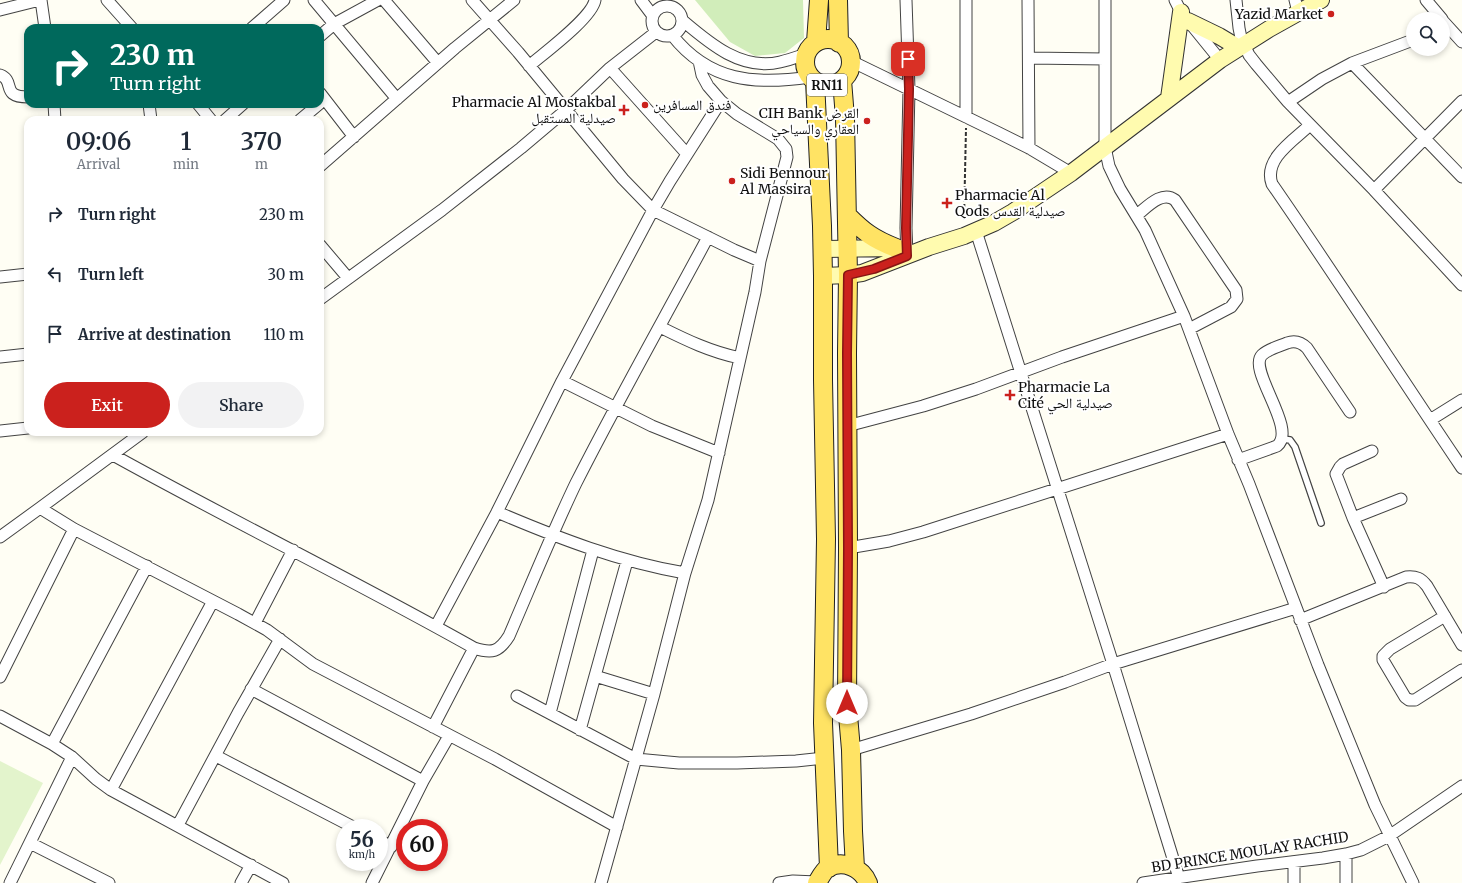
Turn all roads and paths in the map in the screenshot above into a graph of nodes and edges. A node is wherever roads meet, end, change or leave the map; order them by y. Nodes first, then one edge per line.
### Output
1 (40, 0) edge
2 (107, 0) edge
3 (284, 0) edge
4 (314, 0) edge
5 (378, 0) edge
6 (384, 0) edge
7 (472, 0) edge
8 (514, 0) edge
9 (596, 0) edge
10 (641, 0) edge
11 (819, 0) edge
12 (838, 0) edge
13 (906, 0) edge
14 (966, 0) edge
15 (971, 0) edge
16 (1028, 0) edge
17 (1105, 0) edge
18 (1236, 0) edge
19 (1321, 0) edge
20 (1426, 0) edge
21 (27, 1) edge
22 (671, 4) edge
23 (1296, 6) edge
24 (0, 10) edge
25 (1181, 11) edge
26 (1435, 12) edge
27 (653, 16) junction
28 (490, 20) junction
29 (682, 20) junction
30 (44, 24) edge
31 (128, 24) edge
32 (257, 24) edge
33 (334, 24) junction
34 (1450, 31) edge
35 (656, 32) junction
36 (324, 33) edge
37 (672, 35) junction
38 (1462, 42) edge
39 (839, 43) junction
40 (1406, 43) edge
41 (1241, 47) junction
42 (811, 48) junction
43 (1029, 58) junction
44 (1104, 59) junction
45 (1220, 60) junction
46 (699, 61) junction
47 (850, 61) junction
48 (1352, 63) junction
49 (438, 64) junction
50 (529, 66) junction
51 (610, 68) junction
52 (0, 75) edge
53 (812, 79) junction
54 (842, 80) junction
55 (909, 89) junction
56 (24, 97) edge
57 (1169, 98) junction
58 (397, 99) junction
59 (720, 101) junction
60 (1288, 102) junction
61 (1462, 102) edge
62 (324, 103) edge
63 (201, 108) edge
64 (238, 108) edge
65 (313, 108) edge
66 (566, 110) junction
67 (208, 116) edge
68 (230, 116) edge
69 (304, 116) edge
70 (966, 117) junction
71 (1310, 125) junction
72 (354, 137) junction
73 (1424, 138) junction
74 (1105, 147) junction
75 (1029, 148) junction
76 (686, 154) junction
77 (324, 163) edge
78 (1071, 173) junction
79 (1462, 177) edge
80 (1374, 190) junction
81 (653, 210) junction
82 (847, 215) junction
83 (1137, 215) junction
84 (970, 233) junction
85 (708, 238) junction
86 (823, 249) junction
87 (848, 249) junction
88 (324, 250) edge
89 (903, 251) junction
90 (760, 261) junction
91 (24, 274) edge
92 (848, 275) junction
93 (823, 276) junction
94 (0, 277) edge
95 (348, 278) junction
96 (1462, 285) edge
97 (324, 296) edge
98 (1184, 316) junction
99 (660, 327) junction
100 (1188, 329) junction
101 (24, 355) edge
102 (0, 358) edge
103 (740, 358) junction
104 (1021, 372) junction
105 (562, 381) junction
106 (1462, 400) edge
107 (615, 408) junction
108 (1350, 412) dead end
109 (1430, 420) junction
110 (847, 426) junction
111 (24, 428) edge
112 (0, 431) edge
113 (1228, 434) junction
114 (138, 436) edge
115 (1283, 439) junction
116 (1372, 451) dead end
117 (719, 453) junction
118 (113, 455) junction
119 (1238, 460) junction
120 (1462, 468) edge
121 (1058, 489) junction
122 (1401, 499) dead end
123 (40, 508) junction
124 (498, 512) junction
125 (1353, 518) junction
126 (1321, 523) dead end
127 (74, 529) junction
128 (552, 534) junction
129 (0, 537) edge
130 (848, 548) junction
131 (293, 550) junction
132 (593, 550) junction
133 (627, 561) junction
134 (147, 566) junction
135 (685, 573) junction
136 (1384, 587) junction
137 (213, 601) junction
138 (1296, 608) junction
139 (1445, 616) junction
140 (1300, 620) junction
141 (255, 623) junction
142 (436, 626) junction
143 (280, 639) junction
144 (1462, 645) edge
145 (474, 648) junction
146 (1113, 664) junction
147 (1462, 670) edge
148 (595, 676) junction
149 (0, 677) edge
150 (251, 689) junction
151 (654, 694) junction
152 (517, 696) dead end
153 (550, 713) junction
154 (0, 716) edge
155 (433, 727) junction
156 (580, 730) junction
157 (449, 736) junction
158 (52, 744) junction
159 (851, 750) junction
160 (216, 756) junction
161 (72, 757) junction
162 (824, 758) junction
163 (636, 759) junction
164 (423, 781) junction
165 (1462, 786) edge
166 (112, 790) junction
167 (338, 819) edge
168 (178, 825) junction
169 (617, 827) junction
170 (1389, 836) junction
171 (30, 843) junction
172 (388, 844) edge
173 (391, 846) junction
174 (1346, 854) junction
175 (1294, 862) junction
176 (251, 865) junction
177 (829, 868) junction
178 (855, 868) junction
179 (1179, 878) junction
180 (10, 883) edge
181 (109, 883) edge
182 (241, 883) edge
183 (283, 883) edge
184 (372, 883) edge
185 (601, 883) edge
186 (779, 883) edge
187 (817, 883) edge
188 (868, 883) edge
189 (1143, 883) edge
190 (1147, 883) edge
191 (1294, 883) edge
192 (1346, 883) edge
193 (1412, 883) edge

1 - 21 street
1 - 30 street
2 - 31 street
3 - 32 street
4 - 33 street
5 - 33 street
6 - 49 street
7 - 28 street
8 - 28 street
9 - 50 street
10 - 27 street
11 - 42 main road, RN11
12 - 39 main road
13 - 55 street
14 - 15 street
14 - 70 street
16 - 43 street
17 - 44 street
18 - 41 street
19 - 23 main road
20 - 26 street
21 - 24 street
22 - 27 street
22 - 29 street
23 - 41 main road
25 - 41 main road
25 - 45 street
25 - 57 main road
27 - 35 street
28 - 49 street
28 - 50 street
29 - 37 street
29 - 42 street
33 - 36 street
33 - 58 street
34 - 38 street
35 - 37 street
35 - 51 street
37 - 46 street
39 - 42 main road
39 - 47 main road, RN11
40 - 48 street
41 - 45 main road
41 - 60 street
42 - 53 main road, RN11
43 - 44 street
43 - 75 street
44 - 74 street
45 - 57 main road
46 - 53 street
46 - 59 street
47 - 54 main road, RN11
47 - 55 street
48 - 60 street
48 - 73 street
49 - 58 street
50 - 66 street
51 - 66 street
51 - 76 street
52 - 56 street
53 - 54 main road, RN11
53 - 86 main road, RN11
54 - 82 main road, RN11
55 - 70 street
55 - 89 street
57 - 74 main road
58 - 72 street
59 - 76 street
59 - 90 street
60 - 71 street
61 - 73 street
62 - 72 street
63 - 67 street
64 - 68 street
65 - 69 street
66 - 81 street
66 - 95 street
70 - 75 street
70 - 84 path
71 - 80 street
71 - 109 street
72 - 77 street
73 - 79 street
73 - 80 street
74 - 78 main road
74 - 83 street
75 - 78 street
76 - 81 street
78 - 84 main road
80 - 96 street
81 - 85 street
81 - 105 street
82 - 87 main road, RN11
82 - 89 main road
83 - 98 street
83 - 100 street
84 - 89 main road
84 - 104 street
85 - 90 street
85 - 99 street
86 - 87 main road
86 - 93 main road, RN11
87 - 89 main road
87 - 92 main road, RN11
88 - 95 street
89 - 92 main road
90 - 103 street
91 - 94 street
92 - 93 main road
92 - 110 main road, RN11
93 - 162 main road, RN11
95 - 97 street
98 - 100 street
98 - 104 street
99 - 103 street
99 - 107 street
100 - 113 street
101 - 102 street
103 - 117 street
104 - 110 street
104 - 121 street
105 - 107 street
105 - 124 street
106 - 109 street
107 - 117 street
107 - 128 street
108 - 115 street
109 - 120 street
110 - 130 main road, RN11
111 - 112 street
113 - 119 street
113 - 121 street
114 - 118 street
115 - 119 street
115 - 126 lane
116 - 125 street
117 - 135 street
118 - 123 street
118 - 131 street
119 - 138 street
121 - 130 street
121 - 146 street
122 - 125 street
123 - 127 street
123 - 129 street
124 - 128 street
124 - 142 street
125 - 136 street
127 - 134 street
127 - 149 street
128 - 132 street
128 - 145 street
130 - 159 main road, RN11
131 - 141 street
131 - 142 street
132 - 133 street
132 - 153 street
133 - 135 street
133 - 148 street
134 - 137 street
134 - 158 street
135 - 151 street
136 - 139 street
136 - 140 street
137 - 141 street
137 - 166 street
138 - 140 street
138 - 146 street
139 - 144 street
139 - 147 street
140 - 170 street
141 - 143 street
142 - 145 street
143 - 150 street
143 - 155 street
145 - 155 street
146 - 159 street
146 - 179 street
148 - 151 street
148 - 156 street
150 - 160 street
150 - 164 street
151 - 163 street
152 - 153 street
153 - 156 street
154 - 158 street
155 - 157 street
156 - 163 street
157 - 164 street
157 - 169 street
158 - 161 street
159 - 178 main road, RN11
160 - 167 street
160 - 168 street
161 - 166 street
161 - 171 street
162 - 163 street
162 - 177 main road, RN11
163 - 169 street
164 - 173 street
165 - 170 street, BD PRINCE MOULAY RACHID
166 - 168 street
168 - 176 street
169 - 185 street
170 - 174 street, BD PRINCE MOULAY RACHID
170 - 193 street
171 - 180 street
171 - 181 street
172 - 173 street
173 - 184 street
174 - 175 street, BD PRINCE MOULAY RACHID
174 - 192 street
175 - 179 street, BD PRINCE MOULAY RACHID
175 - 191 street
176 - 182 street
176 - 183 street
177 - 178 main road
177 - 187 main road
178 - 188 main road
179 - 190 street, BD PRINCE MOULAY RACHID
186 - 187 street
189 - 190 street, BD PRINCE MOULAY RACHID

